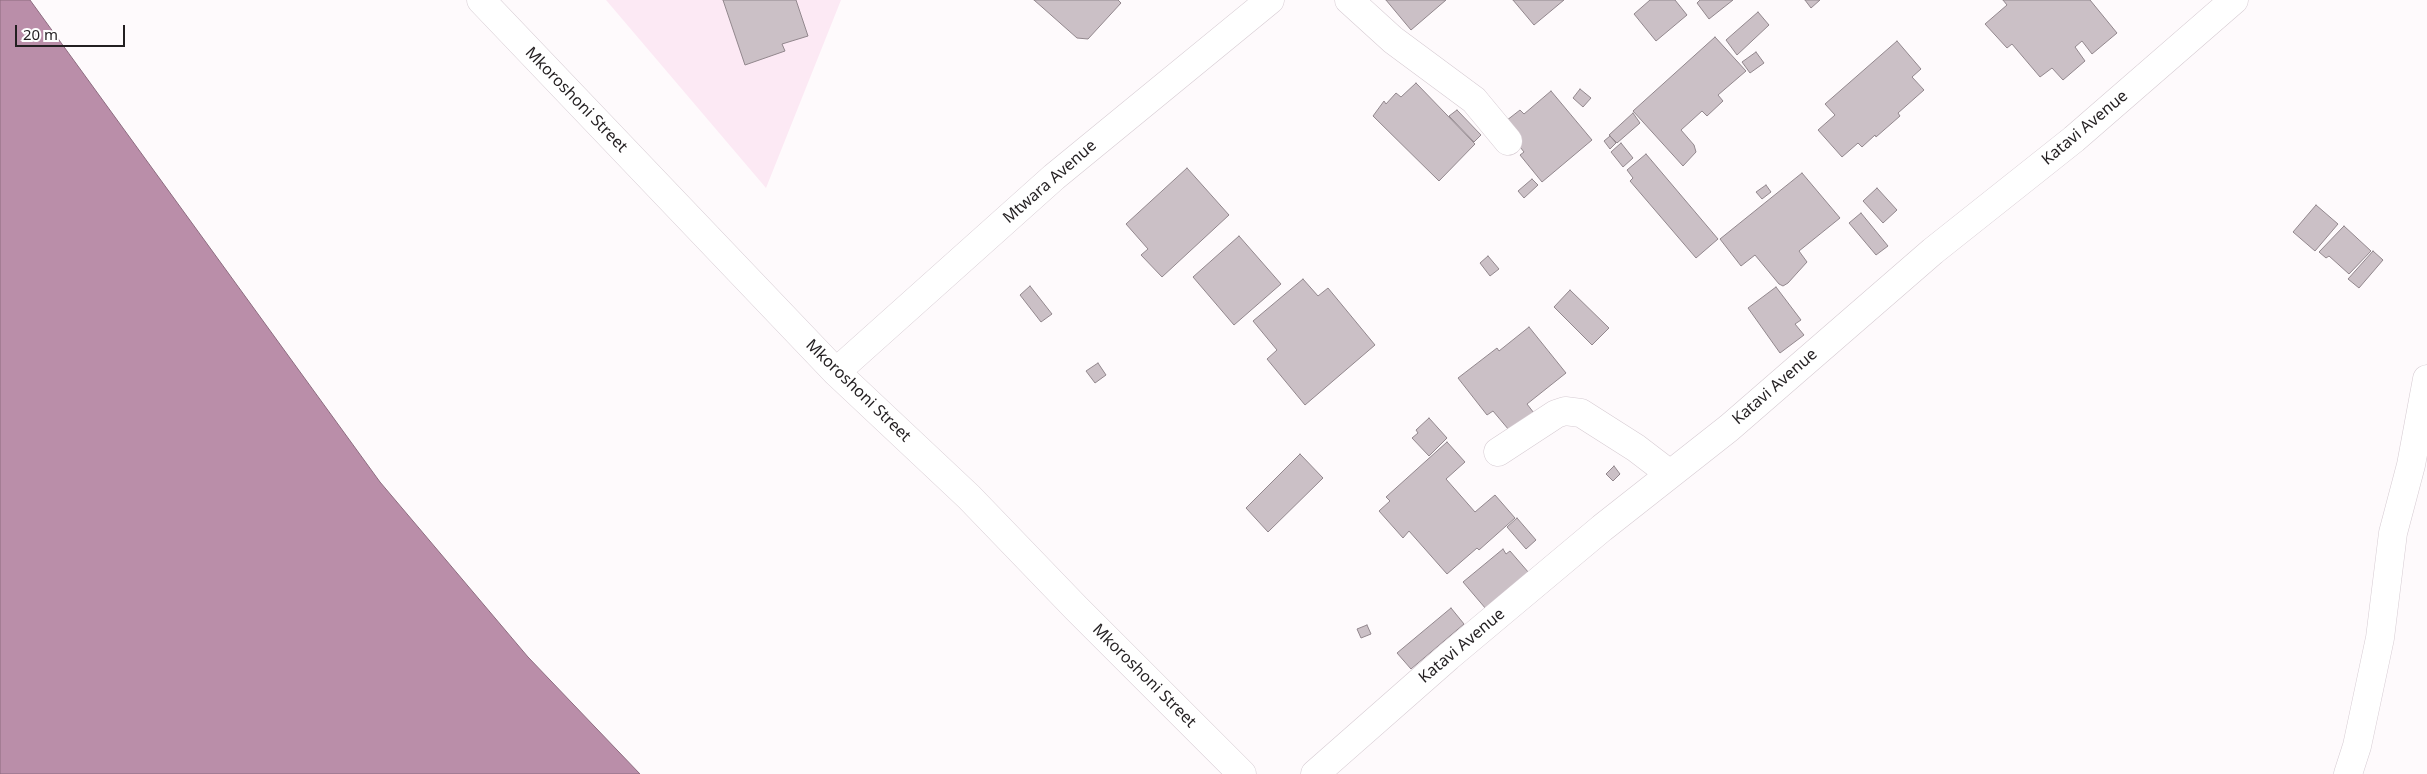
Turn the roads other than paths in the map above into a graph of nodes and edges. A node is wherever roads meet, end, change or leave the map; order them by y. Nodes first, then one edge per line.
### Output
1 (481, 0) edge
2 (1270, 0) edge
3 (1349, 0) edge
4 (2234, 0) edge
5 (1508, 141) dead end
6 (836, 372) junction
7 (2427, 379) edge
8 (1498, 452) dead end
9 (1670, 474) junction
10 (1242, 774) edge
11 (1315, 774) edge
12 (2348, 774) edge

1 - 6 street, Mkoroshoni Street
2 - 6 street, Mtwara Avenue
3 - 5 street
4 - 9 street, Katavi Avenue
6 - 10 street, Mkoroshoni Street
7 - 12 street
8 - 9 street
9 - 11 street, Katavi Avenue

